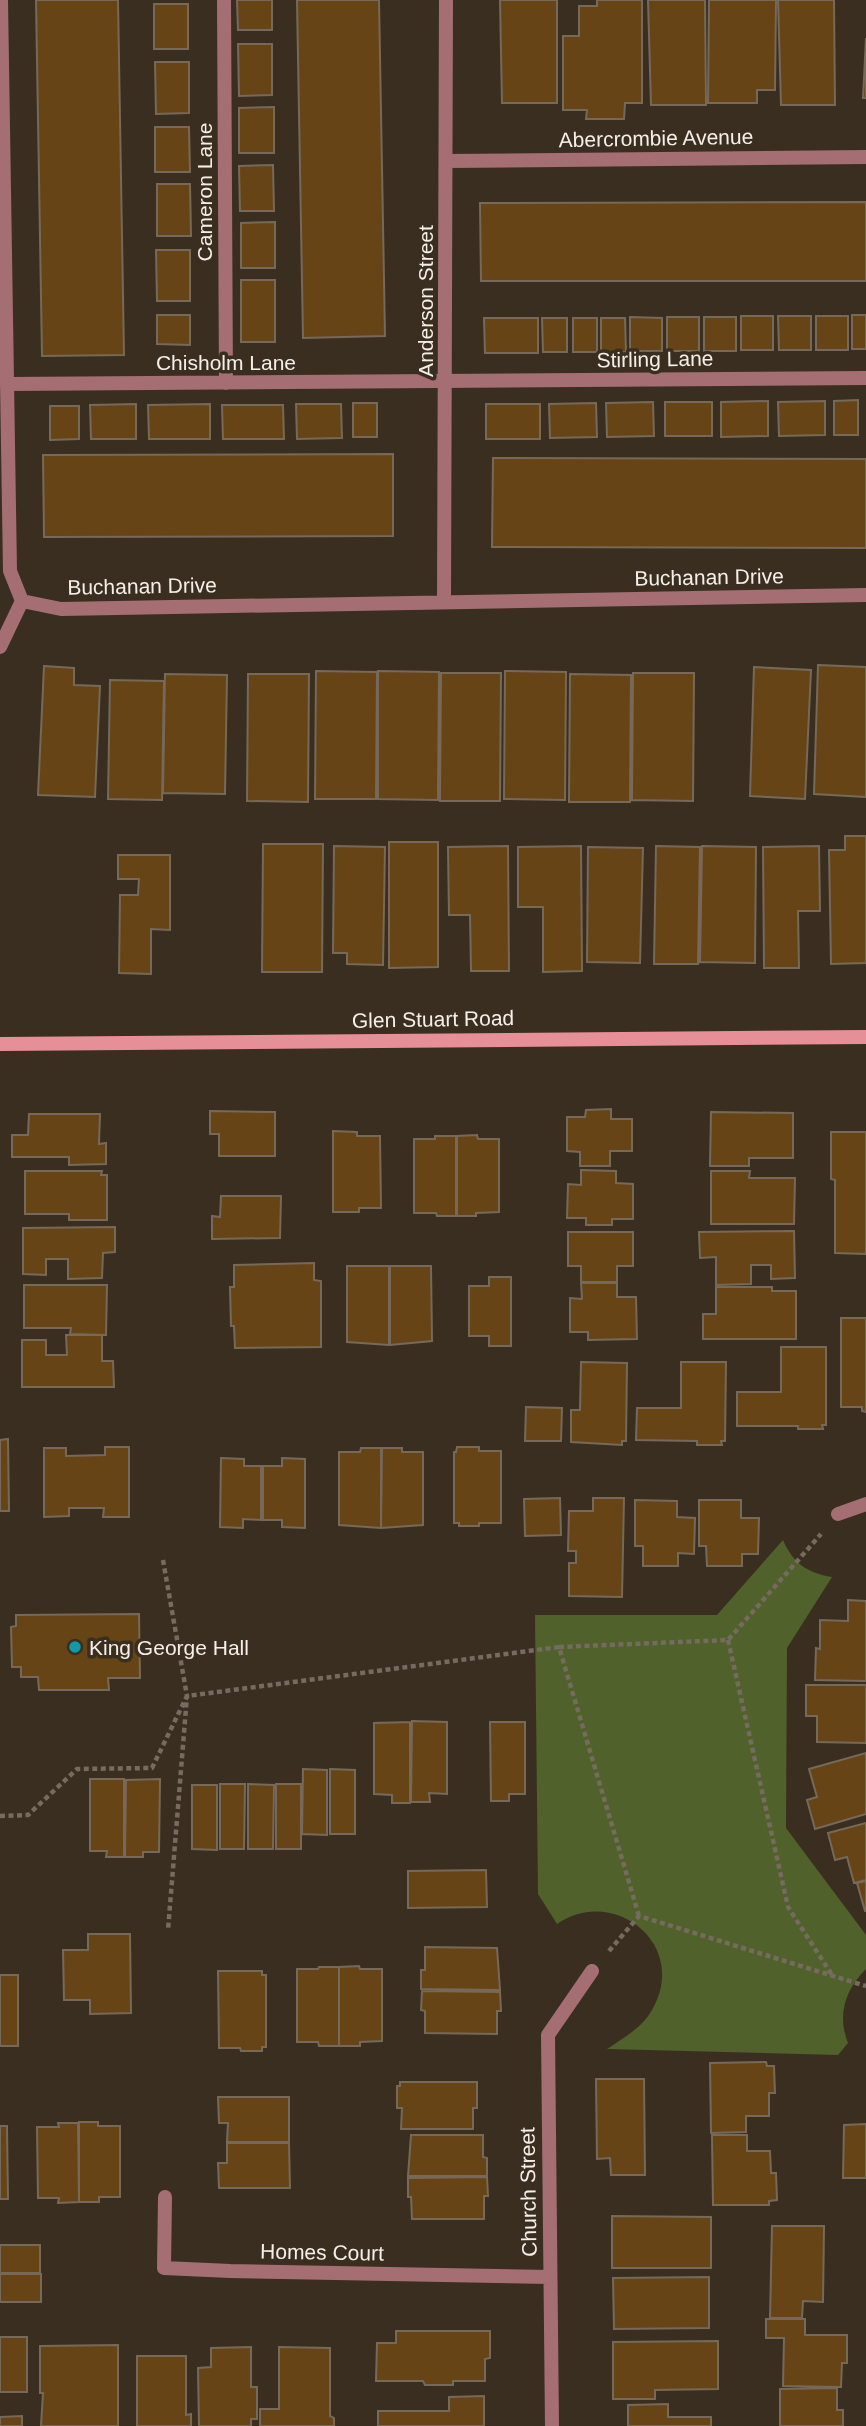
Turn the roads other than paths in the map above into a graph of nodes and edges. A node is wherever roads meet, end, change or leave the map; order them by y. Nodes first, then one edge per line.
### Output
1 (1, 0) edge
2 (224, 0) edge
3 (446, 0) edge
4 (866, 158) edge
5 (446, 161) junction
6 (2, 166) edge
7 (866, 378) edge
8 (445, 382) junction
9 (226, 383) junction
10 (6, 384) junction
11 (866, 595) edge
12 (22, 601) junction
13 (444, 602) junction
14 (0, 647) edge
15 (866, 1037) edge
16 (0, 1044) edge
17 (866, 1504) edge
18 (838, 1514) road end
19 (592, 1971) road end
20 (165, 2197) dead end
21 (550, 2277) junction
22 (552, 2426) edge

1 - 6 street
2 - 9 street, Cameron Lane
3 - 5 street, Anderson Street
4 - 5 street, Abercrombie Avenue
5 - 8 street, Anderson Street
6 - 10 street
7 - 8 street, Stirling Lane
8 - 9 street, Chisholm Lane
8 - 13 street, Anderson Street
9 - 10 street, Chisholm Lane
10 - 12 street
11 - 13 street, Buchanan Drive
12 - 13 street, Buchanan Drive
12 - 14 street
15 - 16 street, Glen Stuart Road
17 - 18 street
19 - 21 street, Church Street
20 - 21 street, Homes Court
21 - 22 street, Church Street

